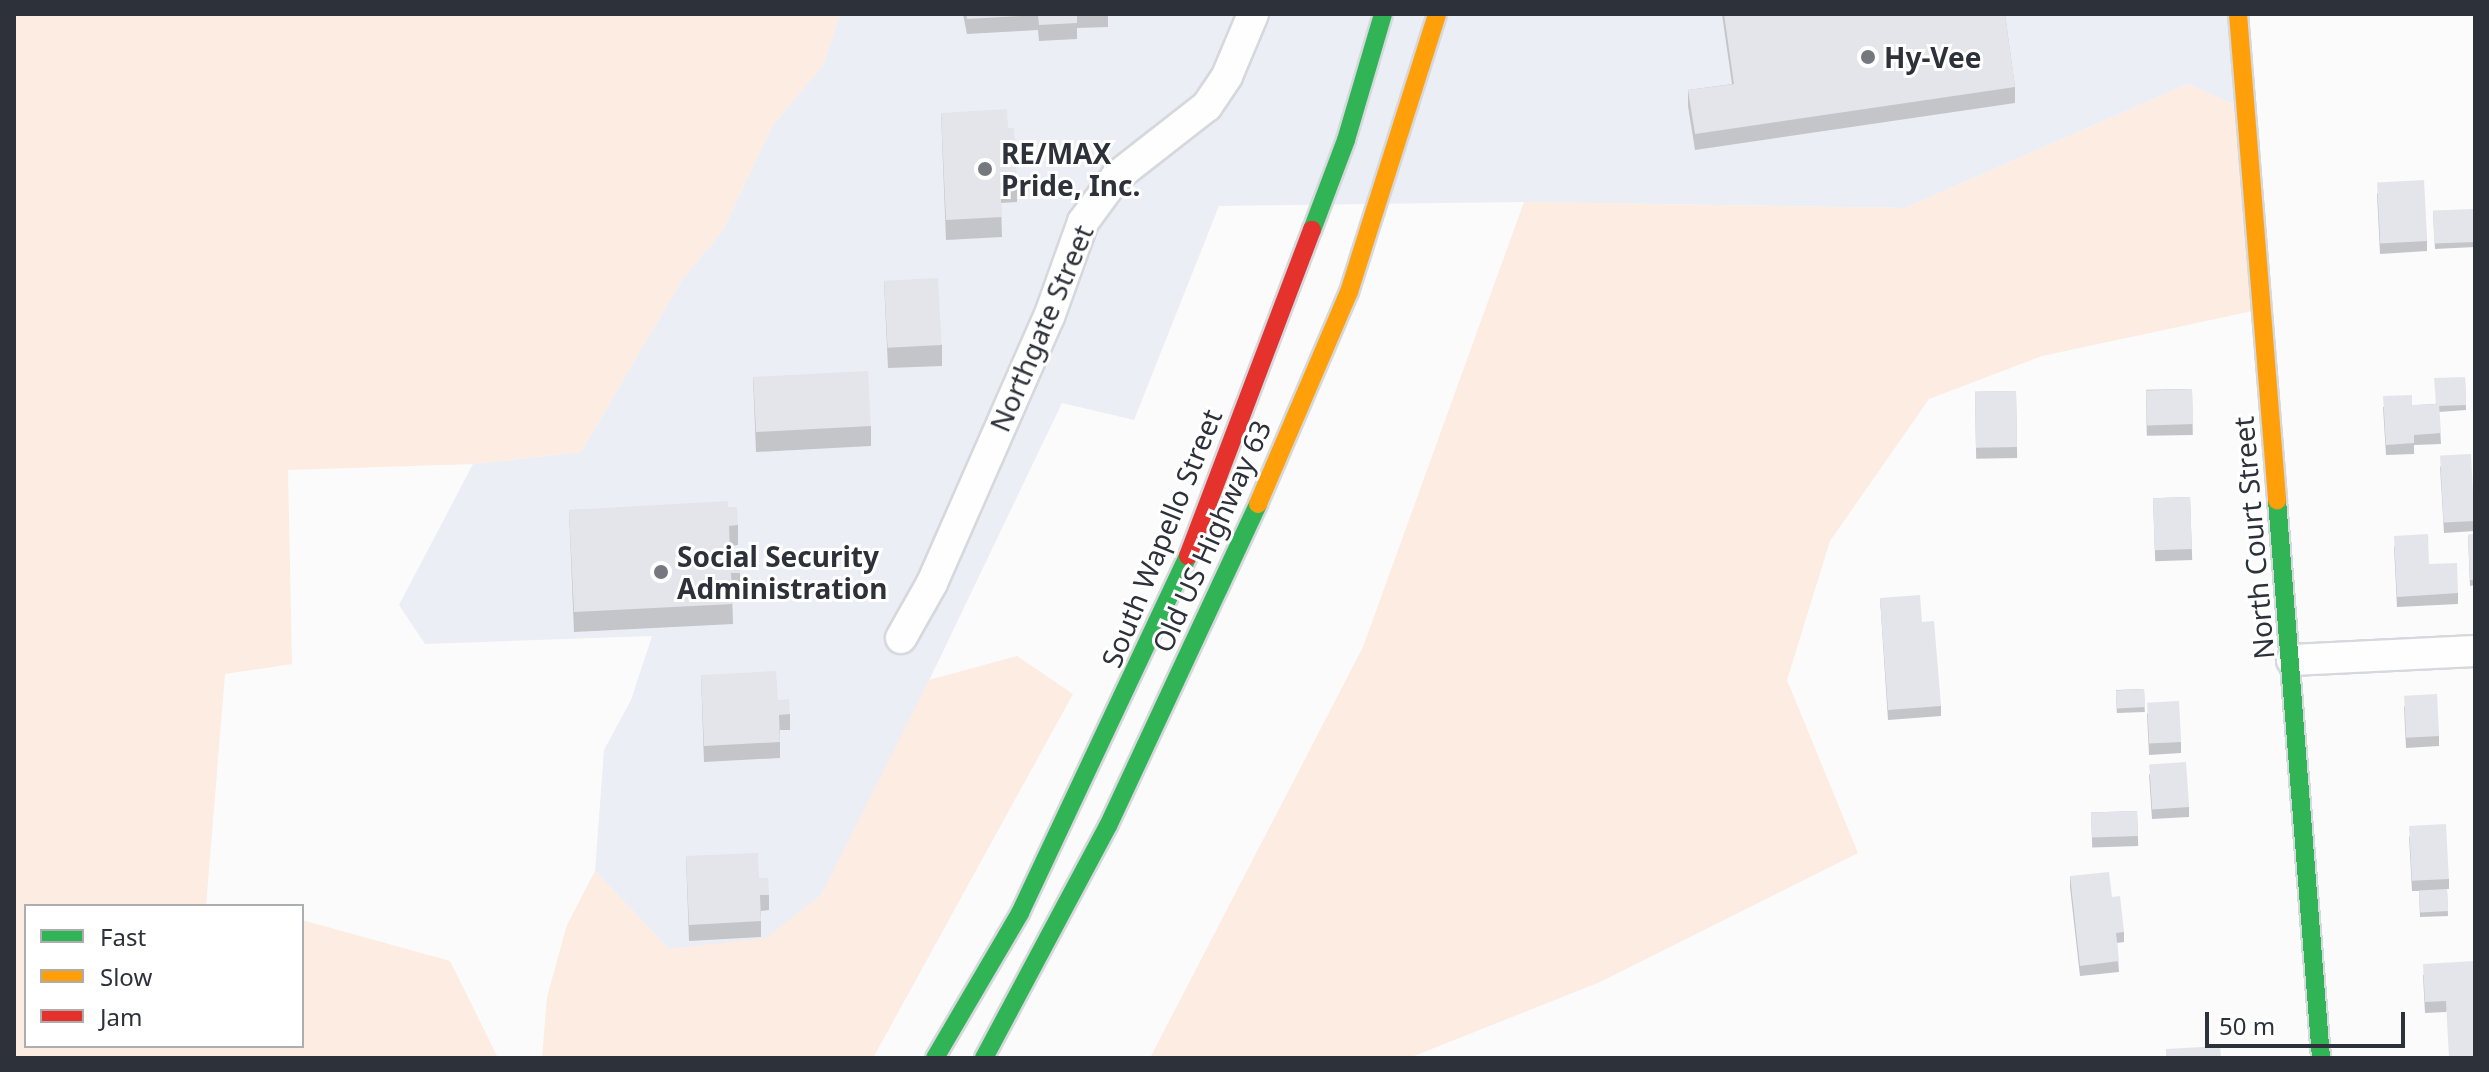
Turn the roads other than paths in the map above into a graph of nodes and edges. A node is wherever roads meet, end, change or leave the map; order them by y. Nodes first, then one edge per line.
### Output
1 (1253, 14) edge
2 (1383, 14) edge
3 (1437, 14) edge
4 (2238, 14) edge
5 (901, 638) dead end
6 (2475, 651) edge
7 (2292, 660) junction
8 (935, 1058) edge
9 (984, 1058) edge
10 (2321, 1058) edge

1 - 5 street, Northgate Street
2 - 8 main road, South Wapello Street
3 - 9 main road, Old US Highway 63
4 - 7 main road, North Court Street
6 - 7 street
7 - 10 main road, North Court Street

